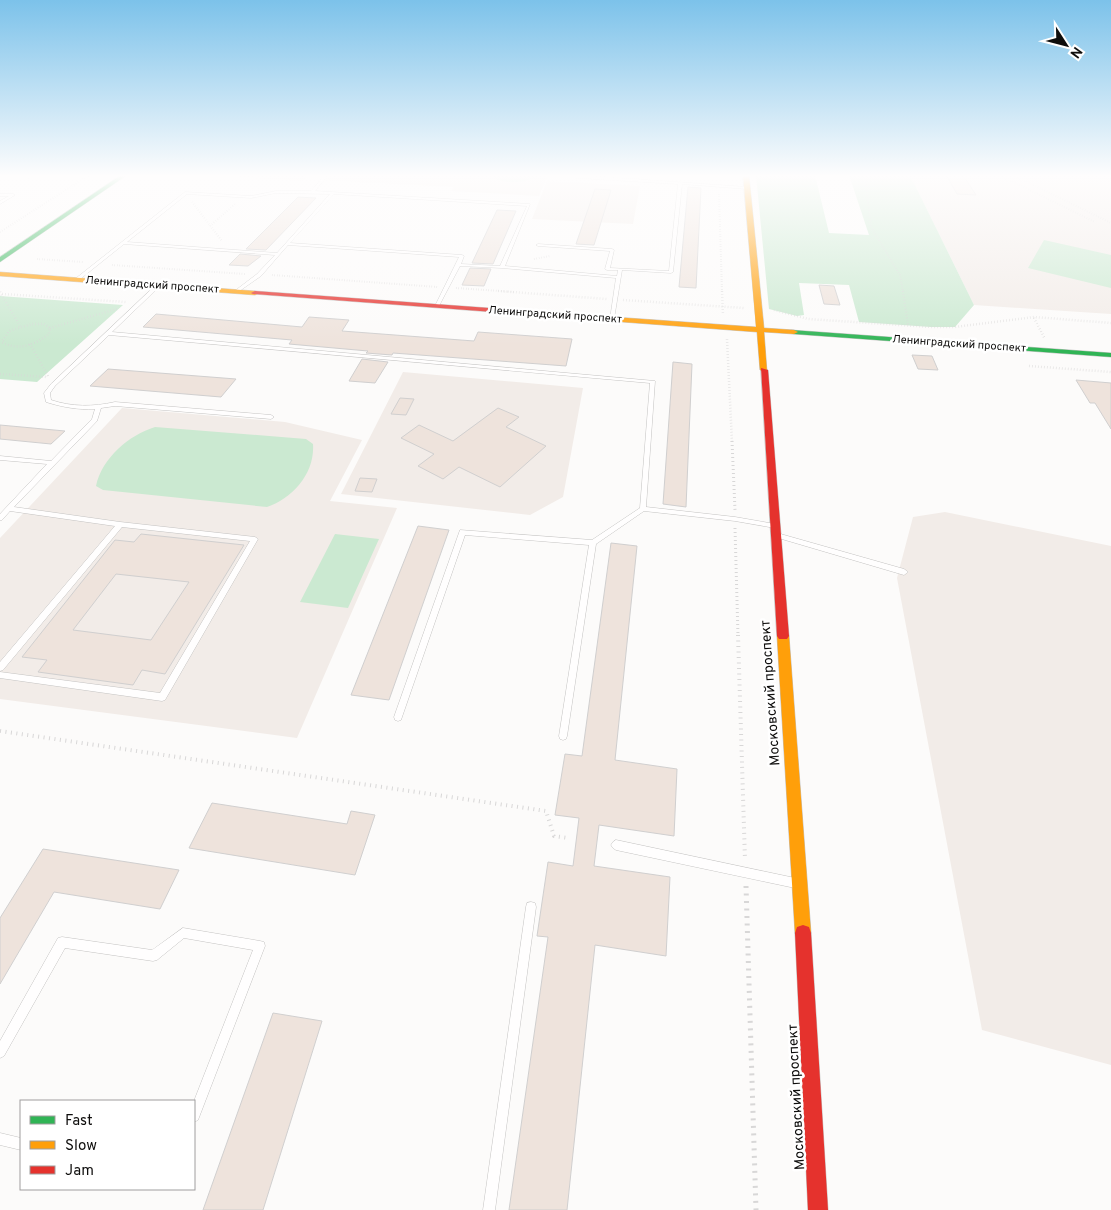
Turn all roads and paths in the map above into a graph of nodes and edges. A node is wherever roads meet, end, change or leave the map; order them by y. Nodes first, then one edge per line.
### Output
1 (31, 231) edge
2 (42, 231) edge
3 (138, 231) edge
4 (215, 231) edge
5 (299, 231) edge
6 (518, 231) edge
7 (675, 231) edge
8 (721, 231) edge
9 (751, 231) edge
10 (873, 231) edge
11 (124, 243) junction
12 (225, 244) dead end
13 (287, 244) junction
14 (538, 245) dead end
15 (0, 252) edge
16 (277, 254) junction
17 (37, 259) dead end
18 (0, 260) edge
19 (97, 264) junction
20 (458, 265) junction
21 (502, 267) junction
22 (620, 269) junction
23 (0, 274) edge
24 (259, 275) junction
25 (618, 277) junction
26 (77, 280) junction
27 (158, 286) junction
28 (446, 288) junction
29 (238, 292) junction
30 (1, 293) edge
31 (615, 299) junction
32 (139, 303) junction
33 (437, 306) junction
34 (723, 306) junction
35 (744, 308) dead end
36 (769, 310) dead end
37 (722, 318) dead end
38 (612, 319) junction
39 (1111, 323) edge
40 (20, 326) junction
41 (908, 326) junction
42 (50, 328) junction
43 (761, 330) junction
44 (108, 333) junction
45 (1, 342) edge
46 (728, 342) dead end
47 (30, 344) junction
48 (1111, 355) edge
49 (1028, 366) dead end
50 (1111, 372) edge
51 (0, 374) edge
52 (98, 408) junction
53 (271, 417) dead end
54 (0, 458) edge
55 (52, 463) junction
56 (9, 509) junction
57 (643, 509) junction
58 (0, 518) edge
59 (735, 519) junction
60 (120, 524) junction
61 (775, 530) junction
62 (593, 543) junction
63 (904, 572) dead end
64 (0, 668) edge
65 (0, 675) edge
66 (398, 717) dead end
67 (0, 731) edge
68 (563, 736) dead end
69 (568, 838) dead end
70 (616, 845) dead end
71 (746, 872) junction
72 (800, 884) junction
73 (531, 907) dead end
74 (0, 1052) edge
75 (195, 1113) edge
76 (0, 1140) edge
77 (20, 1144) edge
78 (489, 1210) edge
79 (756, 1210) edge
80 (818, 1210) edge

1 - 15 street
2 - 18 street
3 - 11 lane
4 - 12 path
5 - 13 lane
6 - 21 lane
7 - 22 lane
8 - 34 path
9 - 43 street, Московский проспект
10 - 41 path
11 - 16 lane
11 - 19 lane
13 - 16 lane
13 - 20 lane
14 - 22 lane
16 - 24 lane
17 - 19 path
19 - 24 path
19 - 26 lane
20 - 21 lane
20 - 28 lane
21 - 25 lane
22 - 25 lane
23 - 26 street, Ленинградский проспект
24 - 28 path
24 - 29 lane
25 - 31 lane
26 - 27 street, Ленинградский проспект
27 - 29 street, Ленинградский проспект
27 - 32 lane
28 - 31 path
28 - 33 lane
29 - 33 street, Ленинградский проспект
30 - 32 path
30 - 40 path
31 - 34 path
31 - 38 lane
32 - 42 path
32 - 44 lane
33 - 38 street, Ленинградский проспект
34 - 35 path
34 - 37 path
36 - 41 path
38 - 43 street, Ленинградский проспект
39 - 41 path
40 - 42 path
40 - 45 path
42 - 47 path
43 - 48 street, Ленинградский проспект
43 - 61 street, Московский проспект
44 - 52 lane
44 - 57 lane
45 - 47 path
46 - 59 path
47 - 51 path
49 - 50 path
52 - 53 lane
52 - 55 lane
54 - 55 lane
55 - 56 lane
56 - 58 lane
56 - 60 lane
57 - 59 lane
57 - 62 lane
59 - 61 lane
59 - 71 path
60 - 64 lane
60 - 65 lane
61 - 63 lane
61 - 72 street, Московский проспект
62 - 66 lane
62 - 68 lane
67 - 69 path
70 - 71 lane
71 - 72 lane
71 - 79 path
72 - 80 street, Московский проспект
73 - 78 lane
74 - 75 lane
76 - 77 lane

